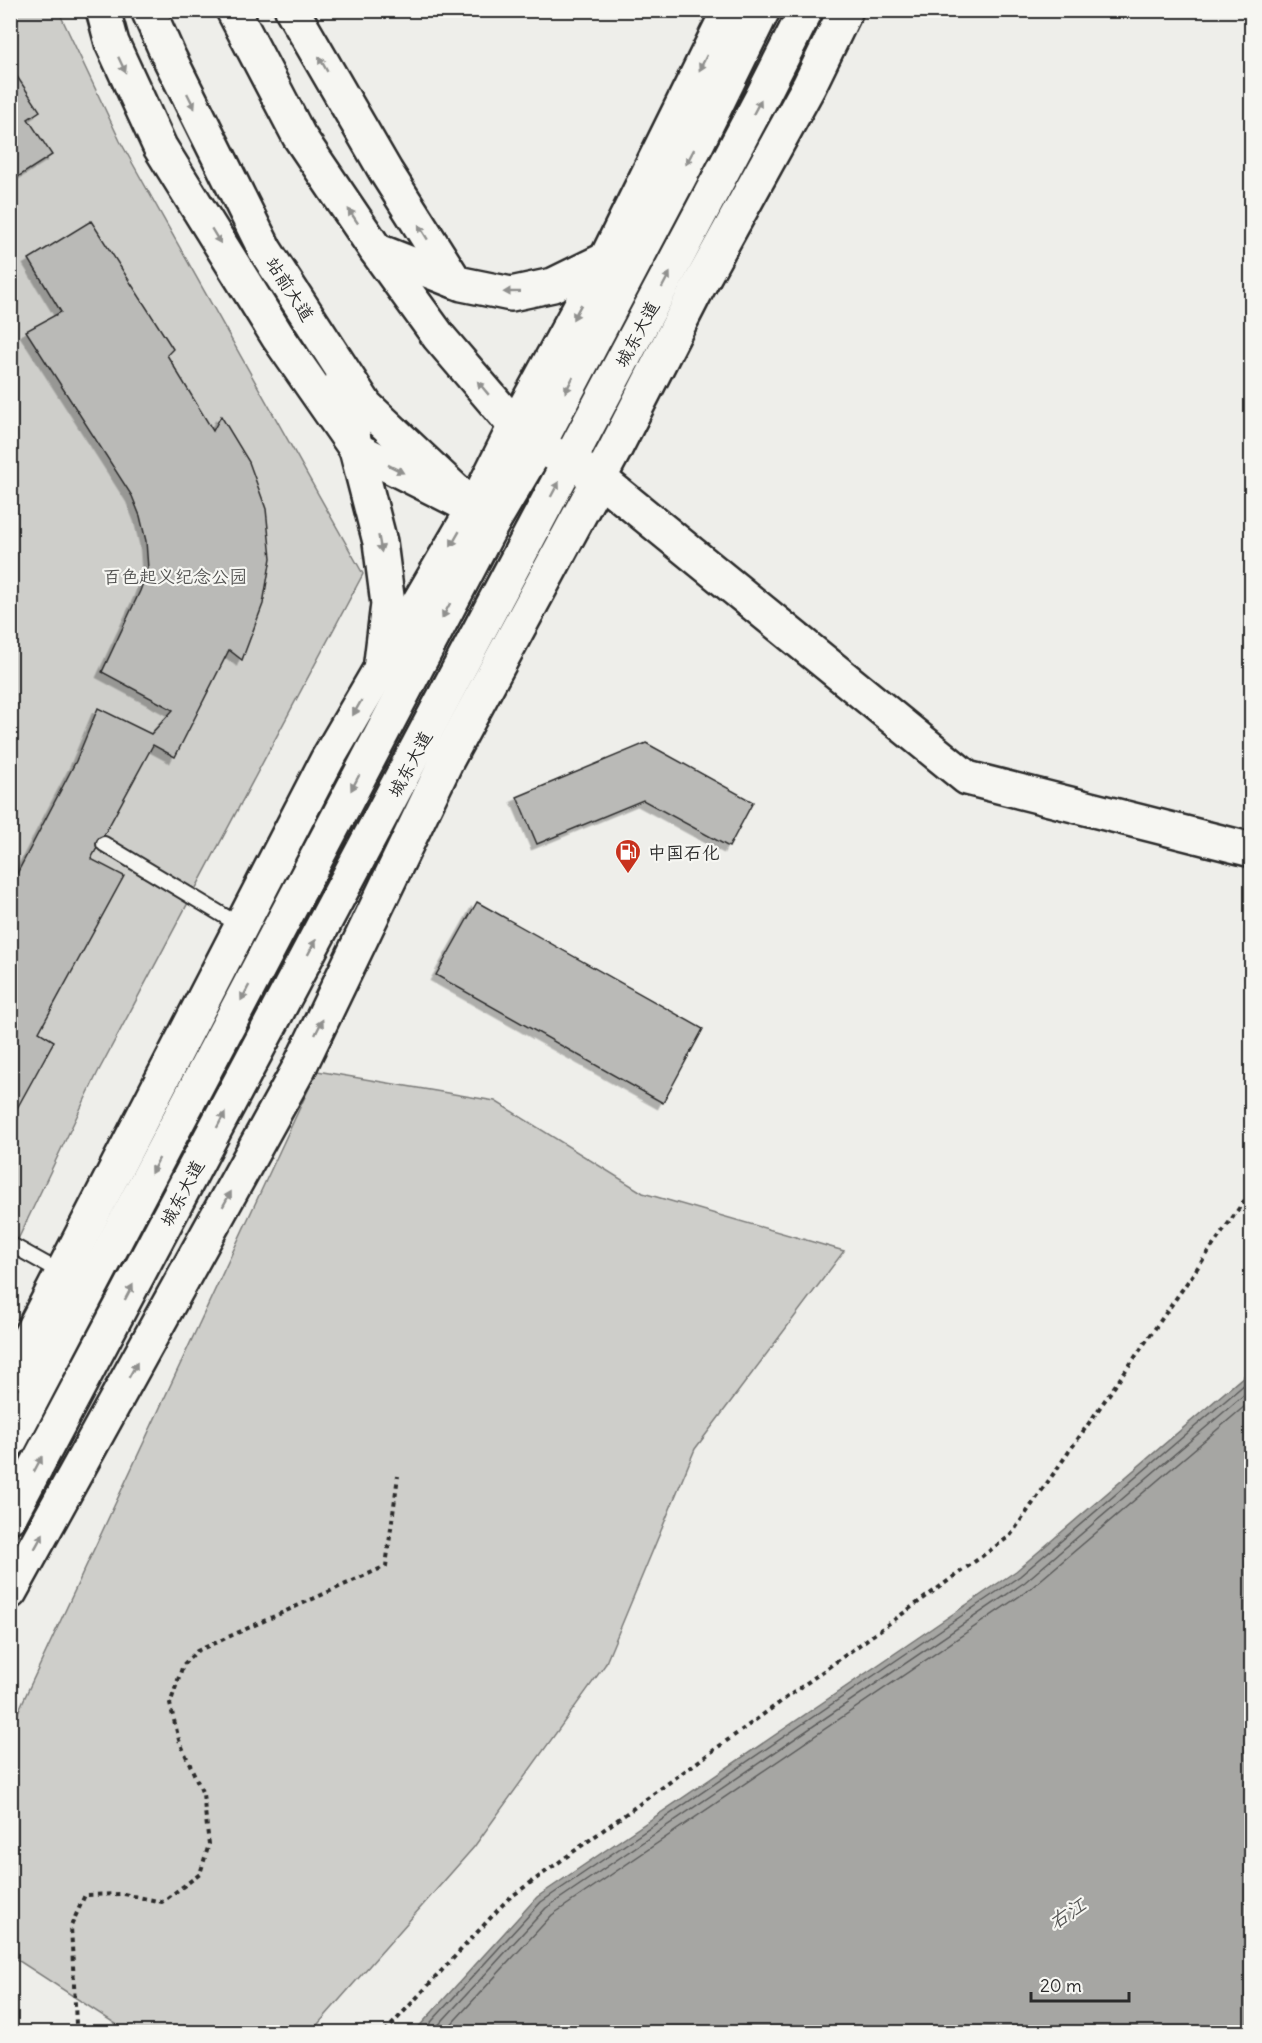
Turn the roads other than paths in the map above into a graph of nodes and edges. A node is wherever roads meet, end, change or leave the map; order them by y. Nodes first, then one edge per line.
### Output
1 (103, 10) edge
2 (148, 10) edge
3 (233, 10) edge
4 (248, 10) edge
5 (292, 10) edge
6 (729, 10) edge
7 (763, 10) edge
8 (806, 10) edge
9 (846, 10) edge
10 (250, 43) junction
11 (376, 250) junction
12 (606, 260) junction
13 (455, 281) junction
14 (339, 364) junction
15 (526, 436) junction
16 (356, 448) junction
17 (570, 461) junction
18 (599, 478) junction
19 (484, 515) junction
20 (380, 670) junction
21 (104, 844) dead end
22 (1251, 850) edge
23 (241, 926) junction
24 (10, 1244) edge
25 (62, 1274) junction
26 (10, 1374) edge
27 (10, 1441) edge
28 (10, 1516) edge
29 (10, 1592) edge

1 -> 16 main road
2 -> 14 main road, 站前大道
3 - 10 main road
4 - 10 main road
13 -> 5 main road
6 -> 12 main road
7 -> 15 main road, 城东大道
17 -> 8 main road, 城东大道
9 - 18 main road
11 -> 10 main road
11 - 13 main road
15 -> 11 main road
12 -> 13 main road
12 -> 15 main road
14 - 16 main road
14 - 19 main road, 站前大道
15 - 17 main road
15 - 19 main road, 城东大道
16 -> 19 main road
16 -> 20 main road
17 - 18 main road
28 -> 17 main road, 城东大道
18 - 22 main road
29 -> 18 main road
19 -> 20 main road
19 -> 27 main road, 城东大道
20 -> 23 main road
21 - 23 lane
23 - 25 main road
24 - 25 lane
25 - 26 main road

